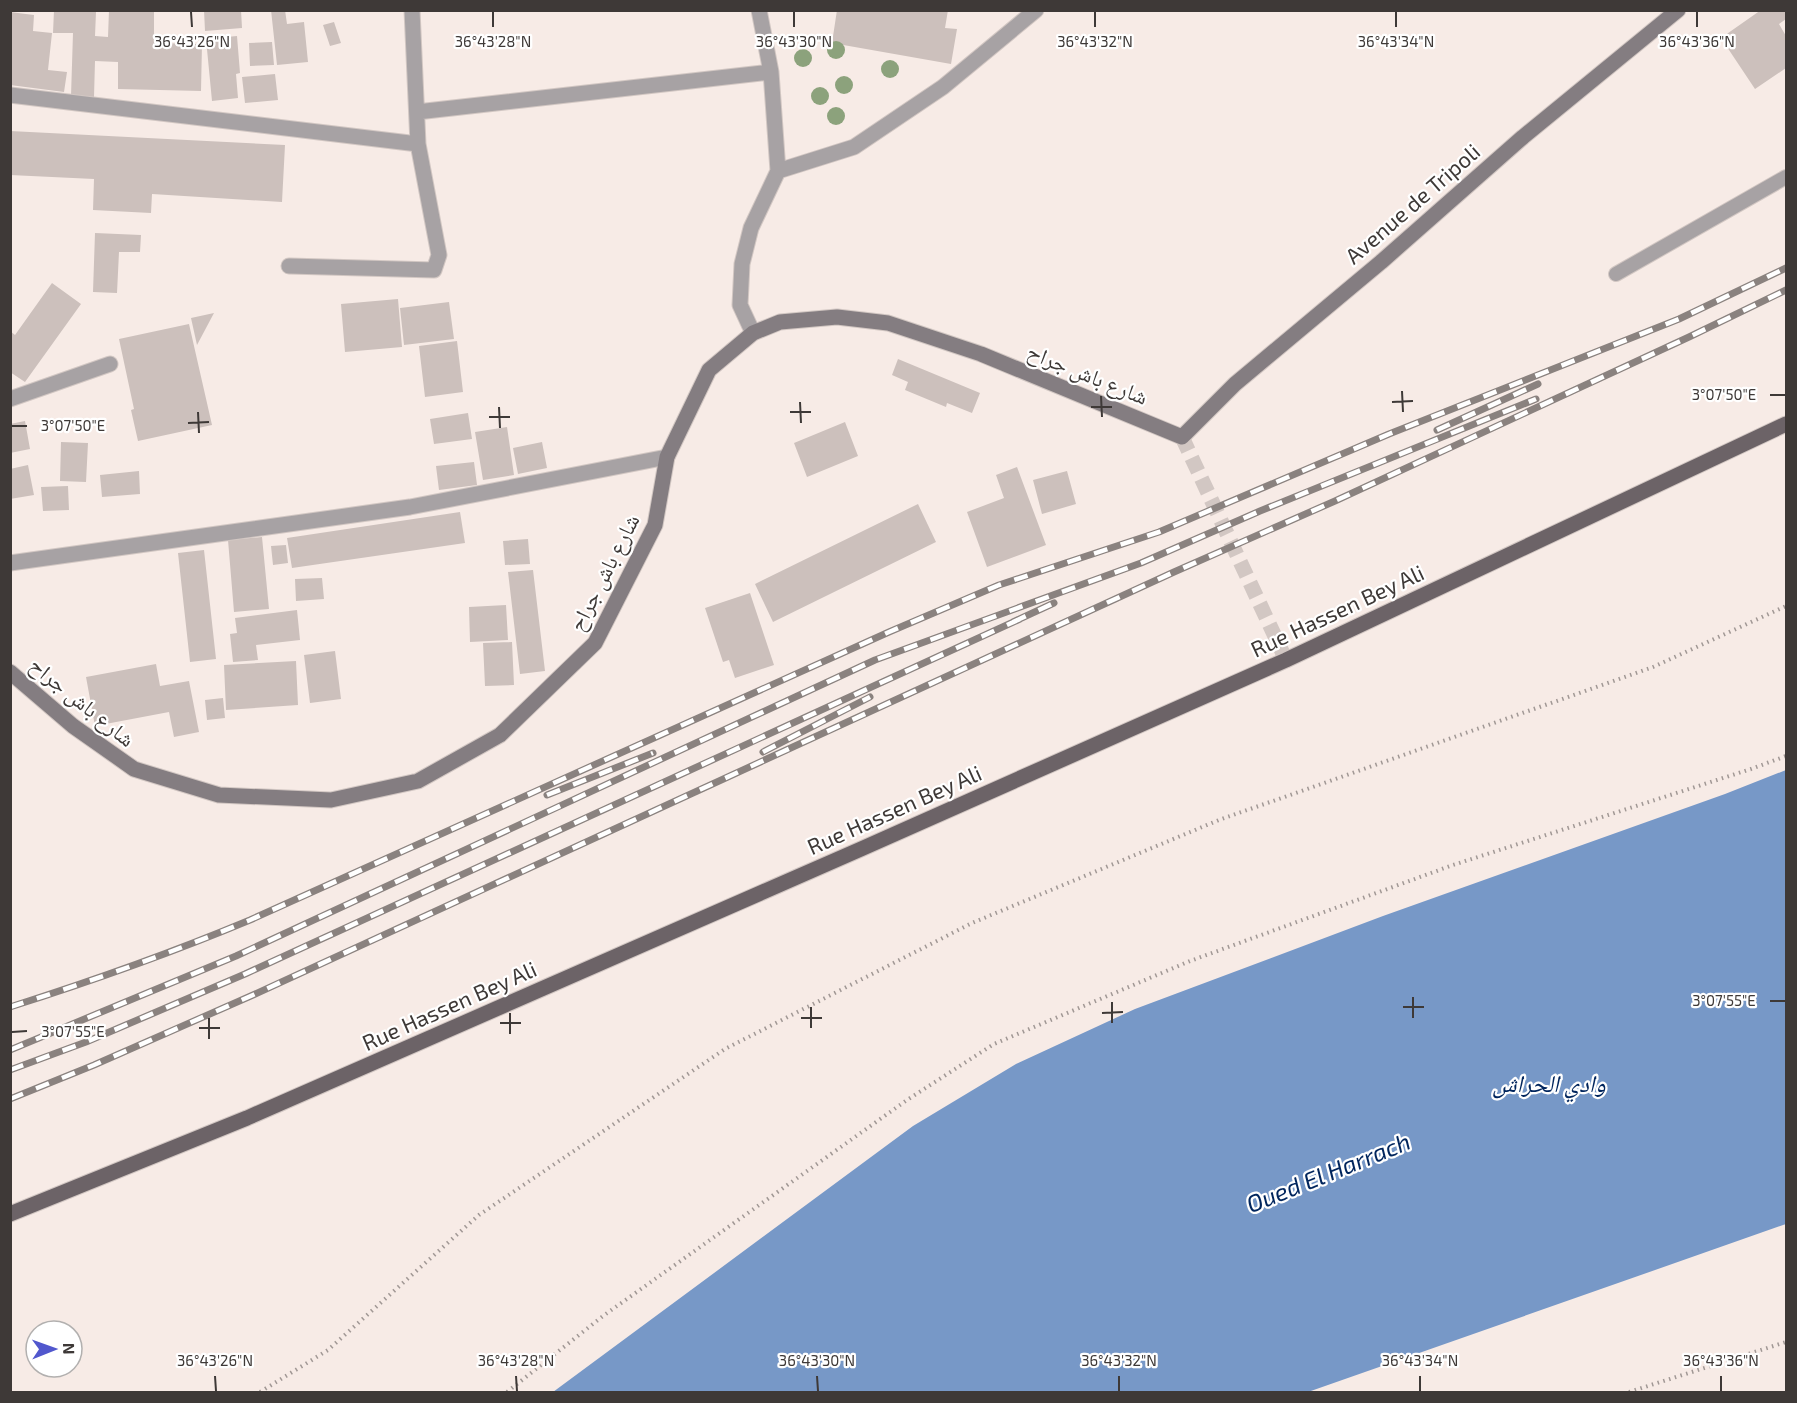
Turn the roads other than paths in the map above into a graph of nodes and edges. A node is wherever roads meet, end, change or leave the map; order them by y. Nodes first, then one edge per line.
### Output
1 (412, 10) edge
2 (759, 10) edge
3 (1036, 10) edge
4 (1678, 10) edge
5 (771, 72) junction
6 (10, 95) edge
7 (417, 112) junction
8 (418, 144) junction
9 (778, 171) junction
10 (1786, 177) edge
11 (289, 266) dead end
12 (1616, 274) dead end
13 (753, 333) junction
14 (110, 364) dead end
15 (10, 399) edge
16 (1786, 424) edge
17 (1182, 436) joint
18 (667, 457) junction
19 (10, 563) edge
20 (10, 672) edge
21 (10, 1214) edge

1 - 7 street
2 - 5 street
3 - 9 street
4 - 17 main road, Avenue de Tripoli
5 - 7 street
5 - 9 street
6 - 8 street
7 - 8 street
8 - 11 street
9 - 13 street
10 - 12 lane
13 - 17 main road, شارع باش جراح
13 - 18 main road, شارع باش جراح
14 - 15 street
16 - 21 main road, Rue Hassen Bey Ali
18 - 19 street
18 - 20 main road, شارع باش جراح

